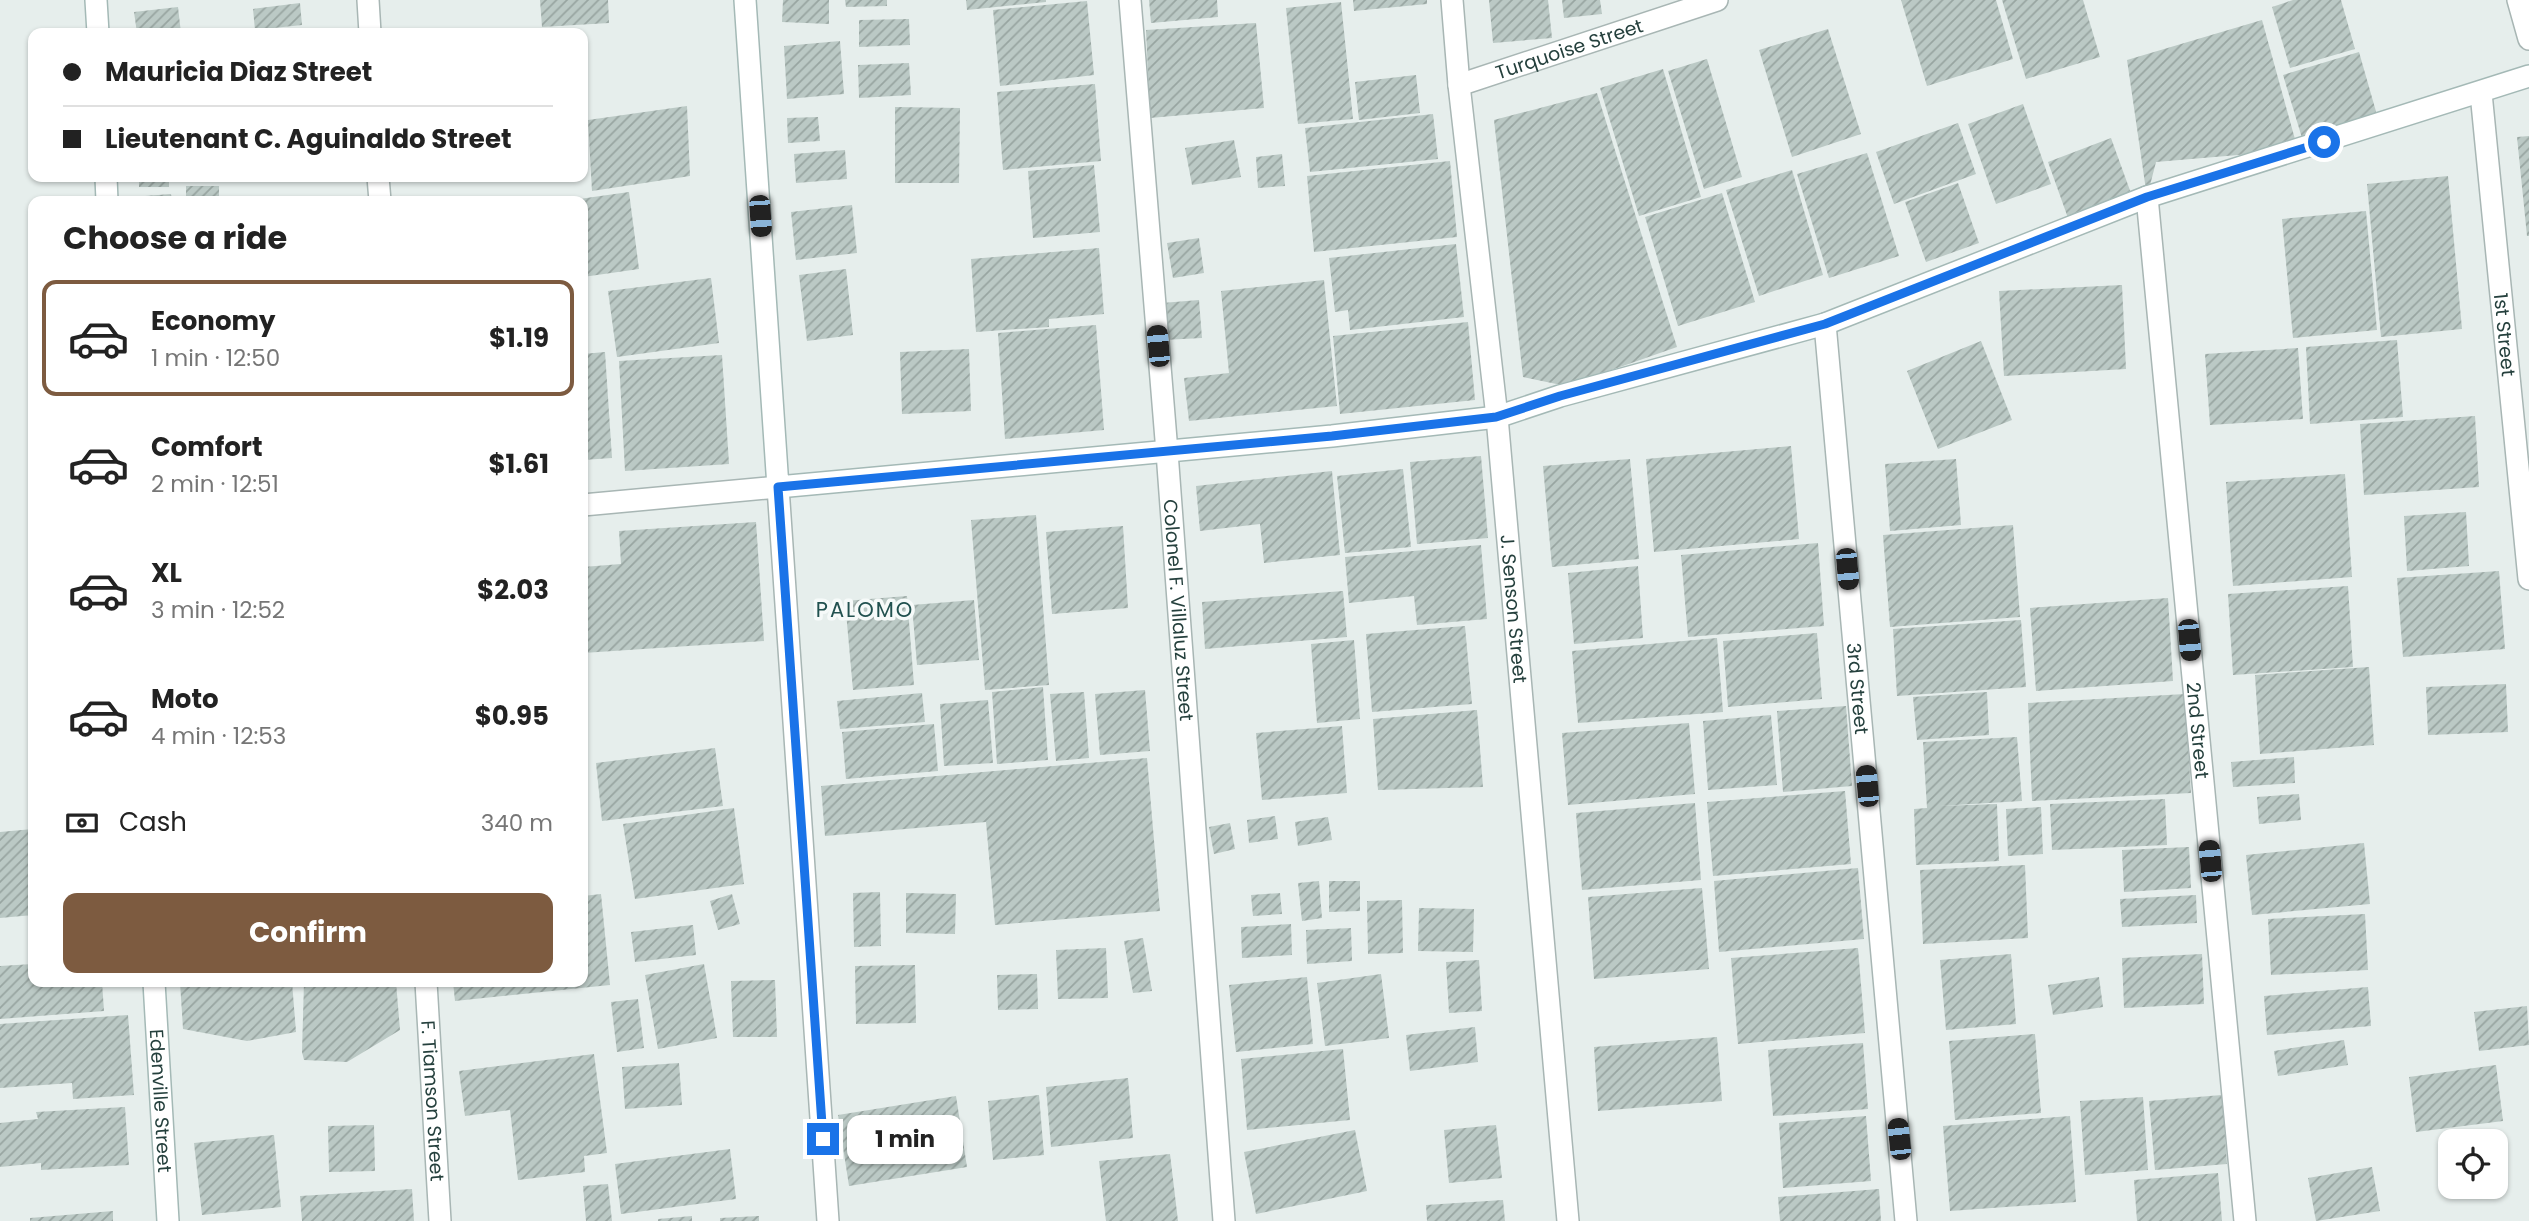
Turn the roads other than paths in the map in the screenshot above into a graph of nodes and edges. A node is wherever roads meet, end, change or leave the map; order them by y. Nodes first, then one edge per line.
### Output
1 (96, 0) edge
2 (368, 0) edge
3 (745, 0) edge
4 (1130, 0) edge
5 (1452, 0) edge
6 (1717, 0) edge
7 (2518, 0) edge
8 (97, 28) edge
9 (370, 28) edge
10 (2529, 39) edge
11 (2529, 76) edge
12 (1459, 85) junction
13 (2481, 93) junction
14 (2147, 197) junction
15 (1825, 324) junction
16 (1496, 417) junction
17 (1167, 452) junction
18 (778, 487) junction
19 (588, 505) edge
20 (2529, 579) edge
21 (154, 987) edge
22 (426, 987) edge
23 (168, 1221) edge
24 (440, 1221) edge
25 (828, 1221) edge
26 (1224, 1221) edge
27 (1567, 1221) edge
28 (1906, 1221) edge
29 (2245, 1221) edge

1 - 8 street
2 - 9 street
3 - 18 street
4 - 17 street, Colonel F. Villaluz Street
5 - 12 street, J. Senson Street
6 - 12 street, Turquoise Street
7 - 10 street
11 - 13 street
12 - 16 street, J. Senson Street
13 - 14 street
13 - 20 street, 1st Street
14 - 15 street
14 - 29 street, 2nd Street
15 - 16 street
15 - 28 street, 3rd Street
16 - 17 street
16 - 27 street, J. Senson Street
17 - 18 street
17 - 26 street, Colonel F. Villaluz Street
18 - 19 street
18 - 25 street
21 - 23 street, Edenville Street
22 - 24 street, F. Tiamson Street

